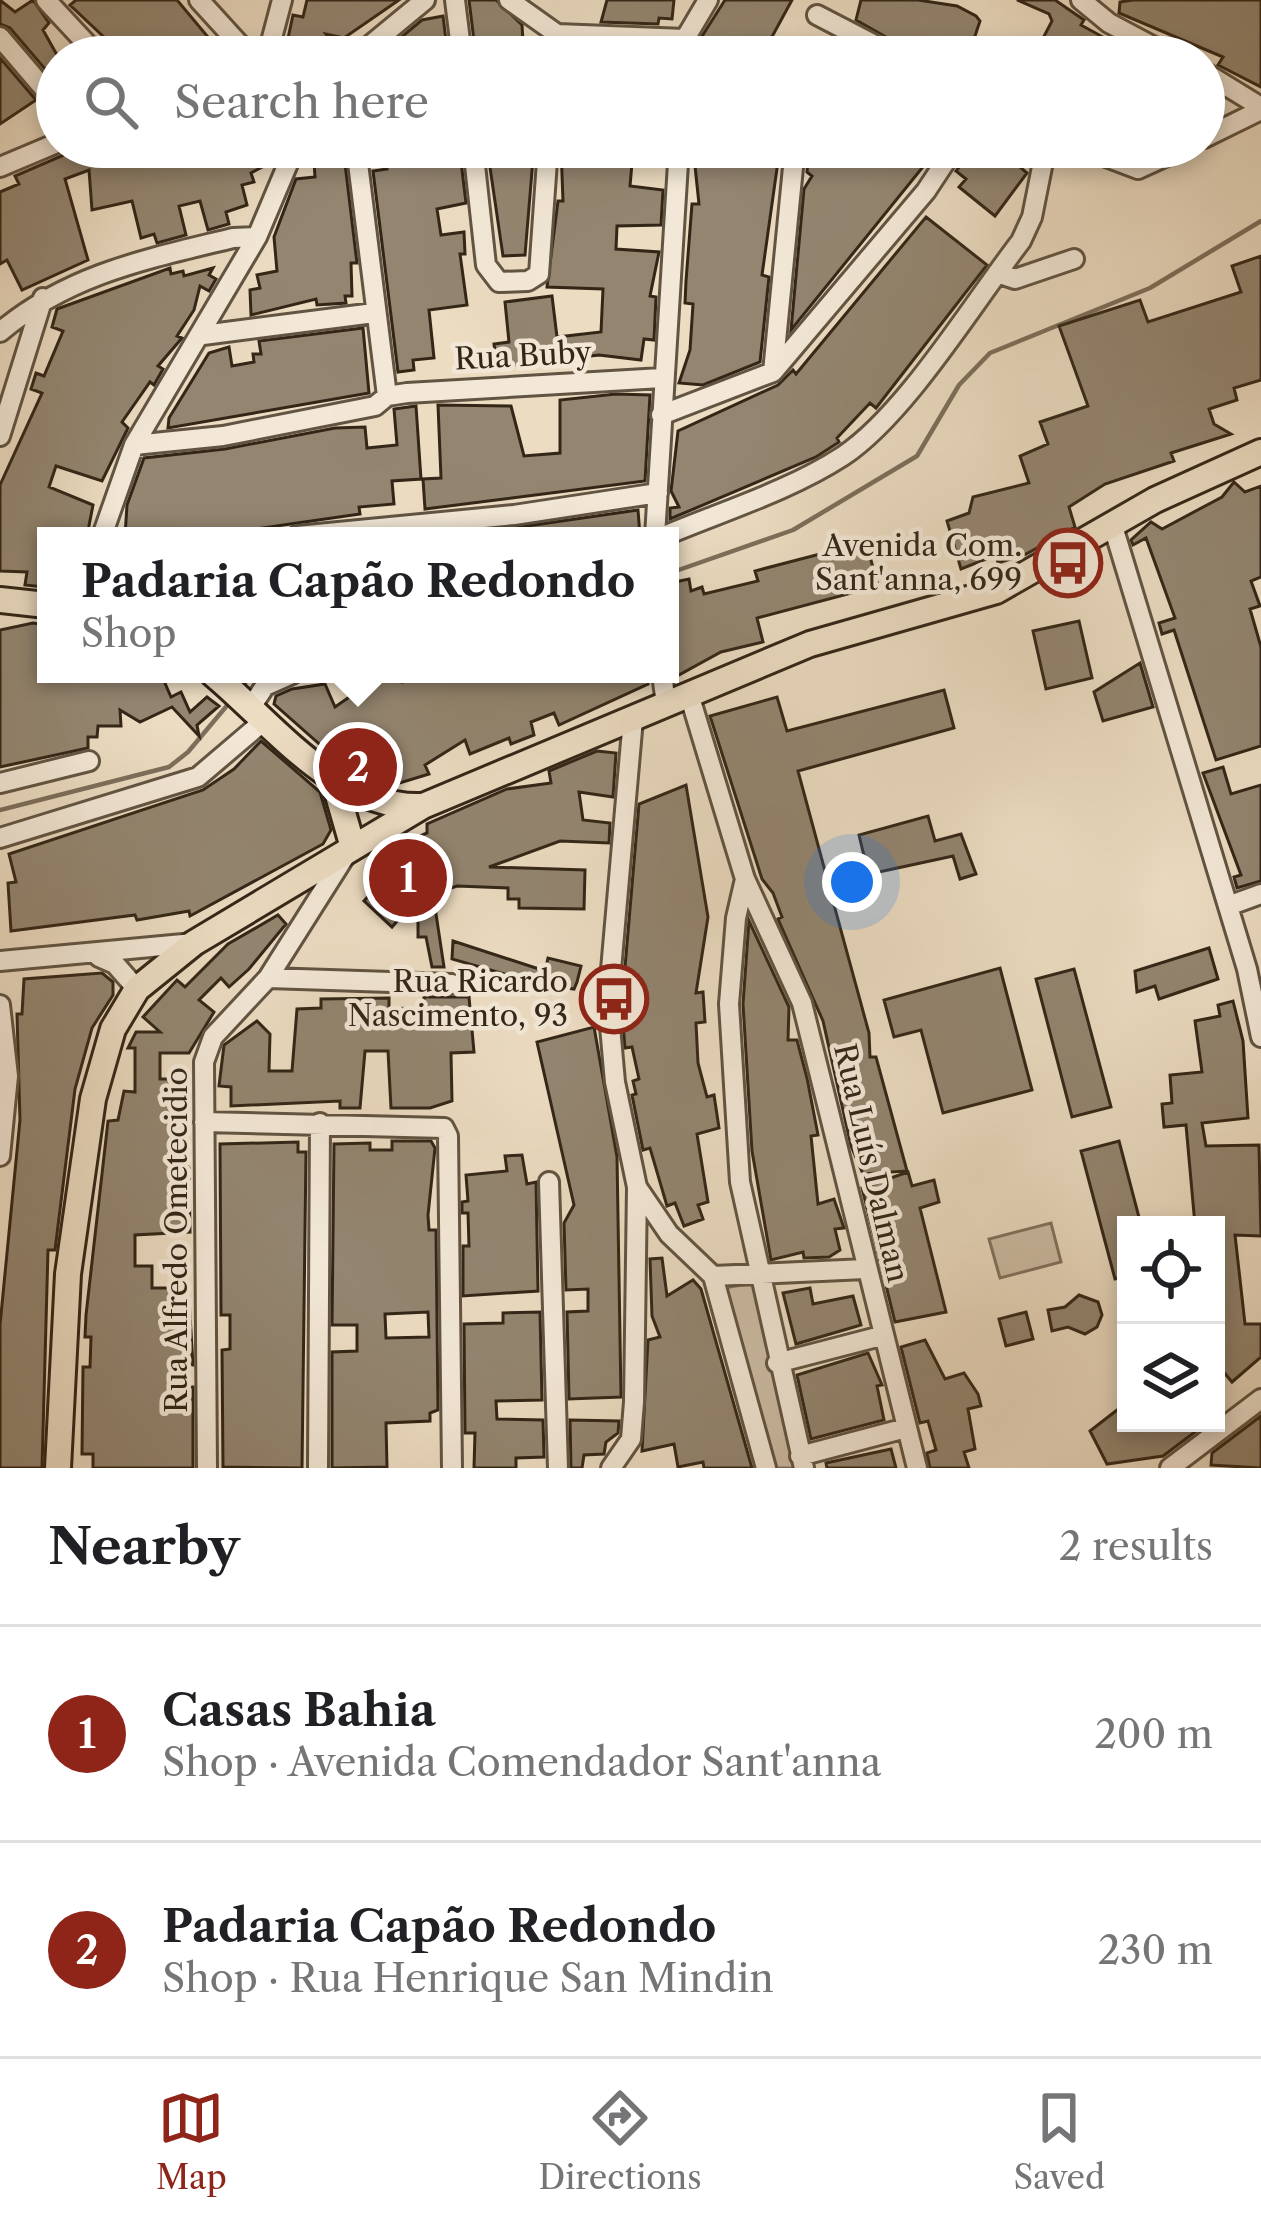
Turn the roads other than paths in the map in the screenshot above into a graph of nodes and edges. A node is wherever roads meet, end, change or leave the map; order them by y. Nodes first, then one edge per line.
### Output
1 (46, 0) edge
2 (199, 0) edge
3 (282, 0) edge
4 (425, 0) edge
5 (454, 0) edge
6 (509, 0) edge
7 (709, 0) edge
8 (1081, 0) edge
9 (818, 15) dead end
10 (557, 34) joint
11 (80, 36) edge
12 (232, 36) edge
13 (273, 36) edge
14 (380, 36) edge
15 (459, 36) edge
16 (575, 36) edge
17 (691, 36) edge
18 (858, 36) edge
19 (1133, 36) edge
20 (0, 37) edge
21 (36, 79) edge
22 (1225, 86) edge
23 (1261, 109) edge
24 (1225, 127) edge
25 (36, 151) edge
26 (0, 166) edge
27 (284, 168) edge
28 (358, 168) edge
29 (475, 168) edge
30 (547, 168) edge
31 (677, 168) edge
32 (794, 168) edge
33 (941, 168) edge
34 (1042, 168) edge
35 (257, 237) junction
36 (1074, 259) dead end
37 (997, 273) junction
38 (44, 298) junction
39 (374, 313) junction
40 (0, 332) edge
41 (203, 334) junction
42 (773, 372) junction
43 (662, 378) junction
44 (387, 396) junction
45 (662, 415) junction
46 (0, 436) edge
47 (134, 445) junction
48 (1261, 452) edge
49 (658, 493) junction
50 (1112, 523) junction
51 (105, 527) edge
52 (389, 527) edge
53 (659, 527) edge
54 (679, 528) edge
55 (0, 600) edge
56 (37, 604) edge
57 (224, 683) edge
58 (272, 683) edge
59 (668, 683) edge
60 (678, 699) junction
61 (254, 709) junction
62 (633, 718) junction
63 (89, 760) dead end
64 (333, 778) junction
65 (0, 783) edge
66 (423, 806) junction
67 (0, 838) edge
68 (352, 844) junction
69 (745, 879) junction
70 (1261, 894) edge
71 (1228, 906) junction
72 (194, 943) junction
73 (94, 955) junction
74 (0, 961) edge
75 (268, 979) junction
76 (452, 984) dead end
77 (137, 989) junction
78 (0, 1005) edge
79 (1261, 1037) edge
80 (4, 1076) edge
81 (204, 1122) junction
82 (320, 1123) junction
83 (0, 1156) edge
84 (549, 1182) dead end
85 (638, 1187) junction
86 (669, 1234) junction
87 (634, 1244) junction
88 (75, 1253) junction
89 (865, 1269) junction
90 (756, 1271) junction
91 (712, 1276) junction
92 (881, 1336) junction
93 (777, 1363) junction
94 (1261, 1400) edge
95 (906, 1428) junction
96 (802, 1462) edge
97 (58, 1468) edge
98 (75, 1468) edge
99 (208, 1468) edge
100 (318, 1468) edge
101 (452, 1468) edge
102 (558, 1468) edge
103 (611, 1468) edge
104 (766, 1468) edge
105 (916, 1468) edge
106 (1170, 1468) edge

1 - 11 street
2 - 12 street
3 - 13 street
4 - 14 street
5 - 15 street
6 - 10 street
7 - 17 street
8 - 19 street
9 - 18 street
10 - 16 street
20 - 21 street
22 - 23 street
23 - 24 street
25 - 26 street
27 - 35 street
28 - 39 street
29 - 30 street
31 - 43 street
32 - 42 street
33 - 42 street
34 - 37 street
35 - 38 street
35 - 41 street
36 - 37 street
37 - 54 street
38 - 40 street
38 - 46 street
39 - 41 street
39 - 44 street
41 - 47 street
42 - 45 street
43 - 44 street, Rua Buby
43 - 45 street
44 - 47 street, Rua Buby
45 - 49 street
47 - 51 street
48 - 50 main road
49 - 52 street
49 - 53 street
50 - 60 main road
50 - 71 street
55 - 56 main road
57 - 61 main road
58 - 61 street
59 - 60 street, Rua Luís Dalman
60 - 62 main road
60 - 69 street, Rua Luís Dalman
61 - 64 main road
61 - 67 street
62 - 66 main road
62 - 85 street
63 - 65 street
64 - 66 main road
64 - 68 main road
66 - 68 main road
68 - 72 main road
68 - 75 street, Rua Alfredo Ometecidio
69 - 89 street, Rua Luís Dalman
69 - 90 street
70 - 71 street
71 - 79 street
72 - 73 street
72 - 77 main road
73 - 74 street
73 - 77 street
75 - 76 street
75 - 81 street, Rua Alfredo Ometecidio
77 - 88 main road
78 - 80 street
80 - 83 street
81 - 82 street
81 - 99 street, Rua Alfredo Ometecidio
82 - 100 street
82 - 101 street
84 - 102 street
85 - 86 street
85 - 87 street
86 - 87 street
86 - 91 street
87 - 103 street
88 - 97 main road
88 - 98 main road
89 - 90 street
89 - 92 street, Rua Luís Dalman
90 - 91 street
90 - 93 street
91 - 104 street
92 - 93 street
92 - 95 street, Rua Luís Dalman
93 - 96 street
94 - 106 street
95 - 96 street
95 - 105 street, Rua Luís Dalman

